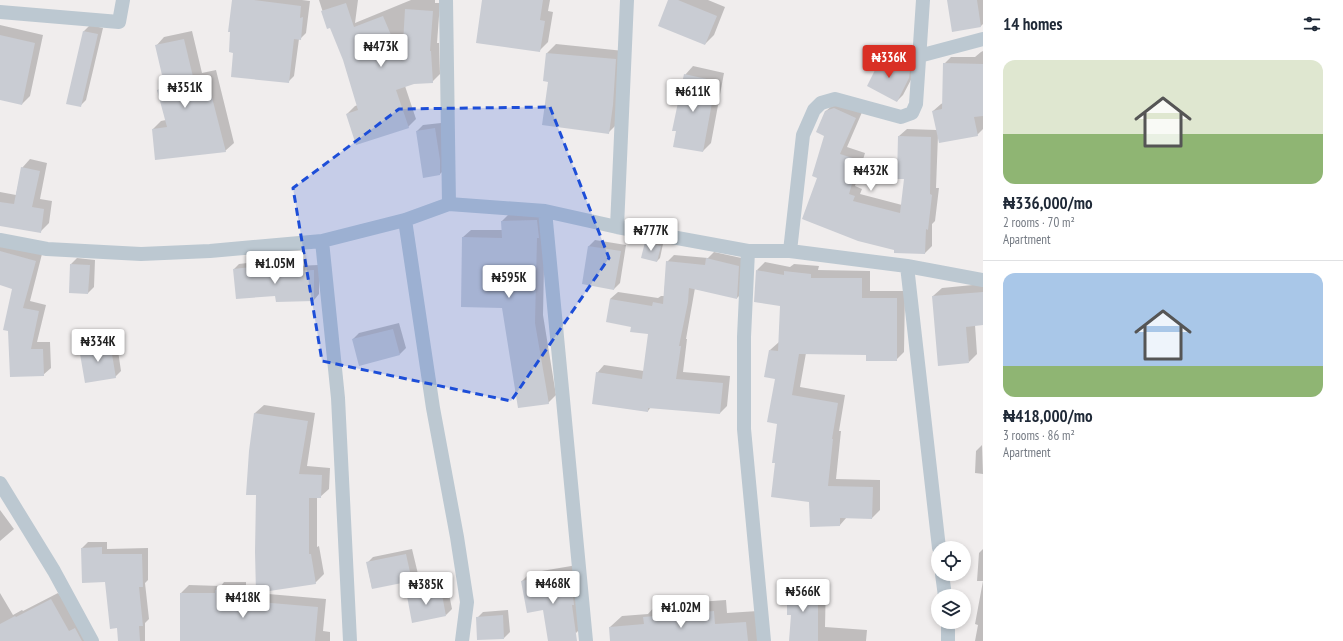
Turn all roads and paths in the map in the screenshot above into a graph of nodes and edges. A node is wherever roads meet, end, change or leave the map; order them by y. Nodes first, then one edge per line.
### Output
1 (123, 0) edge
2 (446, 0) edge
3 (627, 0) edge
4 (923, 0) edge
5 (0, 12) edge
6 (983, 38) edge
7 (919, 56) junction
8 (448, 204) junction
9 (545, 211) junction
10 (405, 220) junction
11 (617, 227) junction
12 (0, 240) edge
13 (322, 241) junction
14 (748, 251) junction
15 (790, 251) junction
16 (907, 266) junction
17 (983, 280) edge
18 (0, 483) edge
19 (938, 541) edge
20 (948, 629) edge
21 (92, 641) edge
22 (350, 641) edge
23 (462, 641) edge
24 (586, 641) edge
25 (764, 641) edge
26 (948, 641) edge

1 - 5 street
2 - 8 street
3 - 11 street
4 - 7 street
6 - 7 street
7 - 15 street
8 - 9 street
8 - 10 street
9 - 11 street
9 - 24 street
10 - 13 street
10 - 23 street
11 - 14 street
12 - 13 street
13 - 22 street
14 - 15 street
14 - 25 street
15 - 16 street
16 - 17 street
16 - 19 street
18 - 21 street
20 - 26 street

